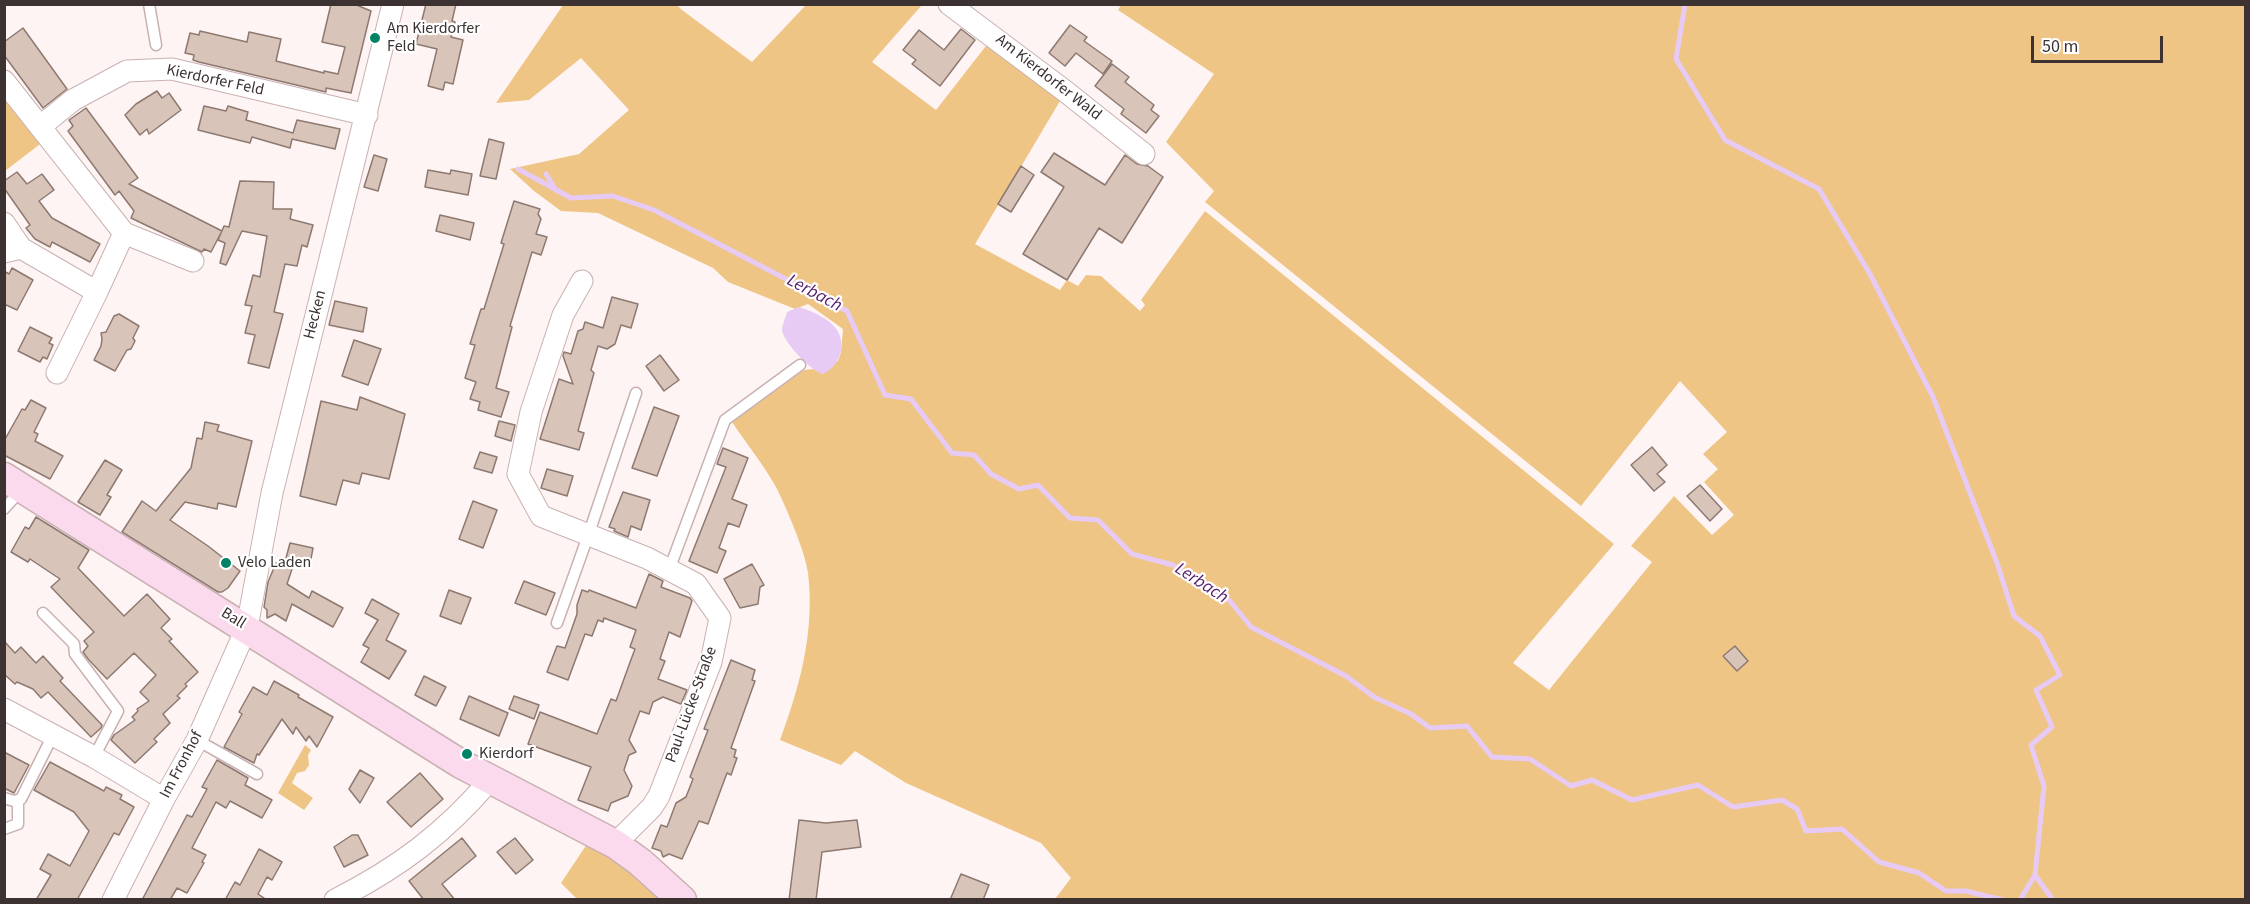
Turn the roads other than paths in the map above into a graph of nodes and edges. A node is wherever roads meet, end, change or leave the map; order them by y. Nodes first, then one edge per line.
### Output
1 (149, 4) edge
2 (393, 4) edge
3 (950, 4) edge
4 (156, 45) dead end
5 (4, 81) edge
6 (367, 115) junction
7 (41, 126) junction
8 (1144, 154) dead end
9 (4, 223) edge
10 (124, 233) junction
11 (13, 250) edge
12 (193, 261) dead end
13 (582, 281) dead end
14 (98, 292) junction
15 (800, 365) dead end
16 (57, 373) dead end
17 (636, 393) dead end
18 (11, 491) edge
19 (588, 536) junction
20 (669, 570) junction
21 (43, 613) dead end
22 (557, 622) dead end
23 (247, 627) junction
24 (4, 709) edge
25 (53, 735) junction
26 (197, 740) junction
27 (94, 757) junction
28 (257, 774) dead end
29 (490, 780) junction
30 (4, 798) edge
31 (164, 799) junction
32 (18, 800) junction
33 (4, 828) edge
34 (615, 844) junction
35 (113, 900) edge
36 (335, 900) edge
37 (682, 900) edge

1 - 4 lane
2 - 6 street, Hecken
3 - 8 street, Am Kierdorfer Wald
5 - 7 street
6 - 7 street, Kierdorfer Feld
6 - 23 street, Hecken
7 - 10 street
9 - 11 street
10 - 12 street
10 - 14 street
11 - 14 street
13 - 19 street, Paul-Lücke-Straße
14 - 16 street
15 - 20 lane
17 - 19 lane
18 - 23 main road, Ball
19 - 20 street, Paul-Lücke-Straße
19 - 22 lane
20 - 34 street, Paul-Lücke-Straße
21 - 27 lane
23 - 26 street, Im Fronhof
23 - 29 main road, Ball
24 - 25 street
25 - 27 street
25 - 32 lane
26 - 28 lane
26 - 31 street, Im Fronhof
27 - 31 street
29 - 34 main road
29 - 36 street
30 - 32 lane
31 - 35 street, Im Fronhof
32 - 33 lane
34 - 37 main road

